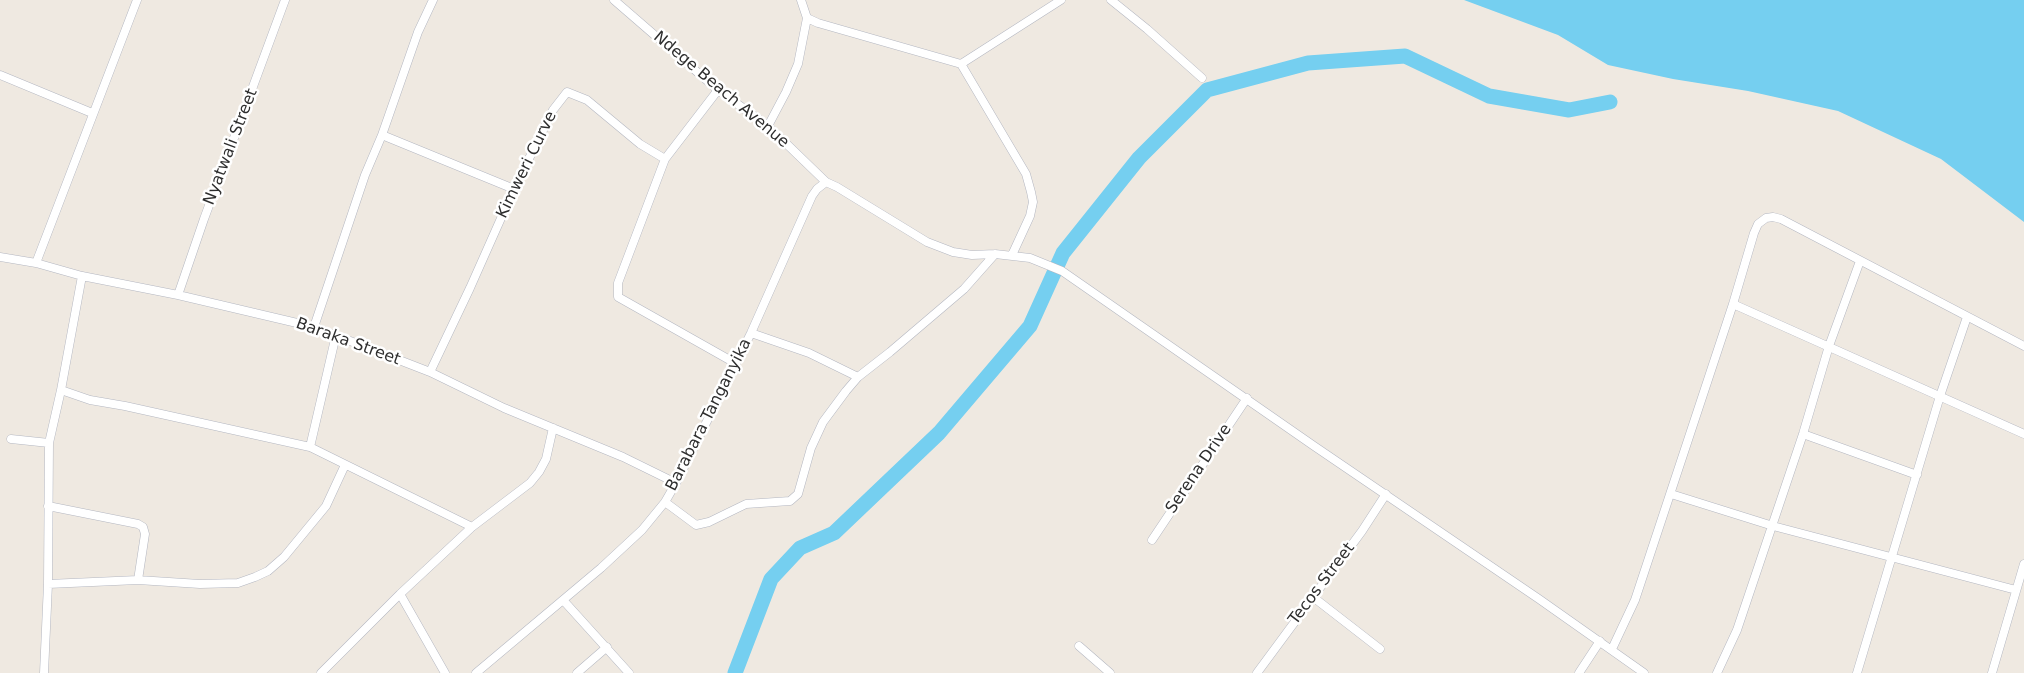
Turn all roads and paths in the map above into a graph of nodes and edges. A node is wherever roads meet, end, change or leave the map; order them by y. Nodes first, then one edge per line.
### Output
1 (137, 0) edge
2 (285, 0) edge
3 (433, 0) edge
4 (802, 0) edge
5 (1061, 0) edge
6 (1111, 0) edge
7 (620, 2) edge
8 (808, 18) junction
9 (962, 64) junction
10 (0, 75) edge
11 (1202, 78) dead end
12 (718, 90) junction
13 (92, 113) junction
14 (768, 126) junction
15 (382, 135) junction
16 (665, 159) junction
17 (826, 182) junction
18 (514, 189) junction
19 (994, 254) junction
20 (1012, 255) junction
21 (0, 257) edge
22 (1860, 262) junction
23 (36, 263) junction
24 (82, 276) junction
25 (178, 295) junction
26 (1733, 304) junction
27 (1968, 317) junction
28 (314, 327) junction
29 (750, 333) junction
30 (336, 335) junction
31 (1829, 346) junction
32 (2024, 346) edge
33 (735, 363) junction
34 (430, 372) junction
35 (858, 377) junction
36 (61, 390) junction
37 (1940, 396) junction
38 (1247, 398) junction
39 (553, 428) junction
40 (1803, 434) junction
41 (2024, 434) edge
42 (11, 439) dead end
43 (49, 443) junction
44 (310, 447) junction
45 (345, 465) junction
46 (1917, 475) junction
47 (676, 484) junction
48 (1386, 494) junction
49 (1671, 494) junction
50 (665, 502) junction
51 (48, 506) junction
52 (1773, 526) junction
53 (472, 527) junction
54 (1152, 540) dead end
55 (1891, 557) junction
56 (2024, 564) edge
57 (138, 580) junction
58 (48, 584) junction
59 (2016, 590) junction
60 (400, 594) junction
61 (1313, 597) junction
62 (563, 600) junction
63 (1600, 641) junction
64 (1079, 646) dead end
65 (607, 647) junction
66 (1380, 649) dead end
67 (1612, 649) junction
68 (44, 673) edge
69 (321, 673) edge
70 (445, 673) edge
71 (476, 673) edge
72 (578, 673) edge
73 (629, 673) edge
74 (1110, 673) edge
75 (1257, 673) edge
76 (1579, 673) edge
77 (1644, 673) edge
78 (1717, 673) edge
79 (1857, 673) edge
80 (1992, 673) edge

1 - 13 street
2 - 25 street, Nyatwali Street
3 - 15 street
4 - 8 street
5 - 9 street
6 - 11 street
7 - 12 street, Ndege Beach Avenue
8 - 9 street
8 - 14 street
9 - 20 street
10 - 13 street
12 - 14 street, Ndege Beach Avenue
12 - 16 street
13 - 23 street
14 - 17 street, Ndege Beach Avenue
15 - 18 street
15 - 28 street
16 - 18 street, Kimweri Curve
16 - 33 street
17 - 19 street, Ndege Beach Avenue
17 - 29 street, Barabara Tanganyika
18 - 34 street, Kimweri Curve
19 - 20 street, Ndege Beach Avenue
19 - 35 street
20 - 38 street, Ndege Beach Avenue
21 - 23 street, Baraka Street
22 - 26 street
22 - 27 street
22 - 31 street
23 - 24 street, Baraka Street
24 - 25 street, Baraka Street
24 - 36 street
25 - 28 street, Baraka Street
26 - 31 street
26 - 49 street
27 - 32 street
27 - 37 street
28 - 30 street, Baraka Street
29 - 33 street, Barabara Tanganyika
29 - 35 street
30 - 34 street, Baraka Street
30 - 44 street
31 - 37 street
31 - 40 street
33 - 47 street, Barabara Tanganyika
34 - 39 street, Baraka Street
35 - 50 street
36 - 43 street
36 - 44 street
37 - 41 street
37 - 46 street
38 - 48 street, Ndege Beach Avenue
38 - 54 street, Serena Drive
39 - 47 street, Baraka Street
39 - 53 street
40 - 46 street
40 - 52 street
42 - 43 street
43 - 51 street
44 - 45 street
45 - 53 street
45 - 57 street
46 - 55 street
47 - 50 street, Barabara Tanganyika
48 - 61 street, Tecos Street
48 - 63 street, Ndege Beach Avenue
49 - 52 street
49 - 67 street
50 - 62 street, Barabara Tanganyika
51 - 57 street
51 - 58 street
52 - 55 street
52 - 78 street
53 - 60 street
55 - 59 street
55 - 79 street
56 - 59 street
57 - 58 street
58 - 68 street
59 - 80 street
60 - 69 street
60 - 70 street
61 - 66 street
61 - 75 street, Tecos Street
62 - 65 street
62 - 71 street, Barabara Tanganyika
63 - 67 street, Ndege Beach Avenue
63 - 76 street
64 - 74 street
65 - 72 street
65 - 73 street
67 - 77 street, Ndege Beach Avenue

